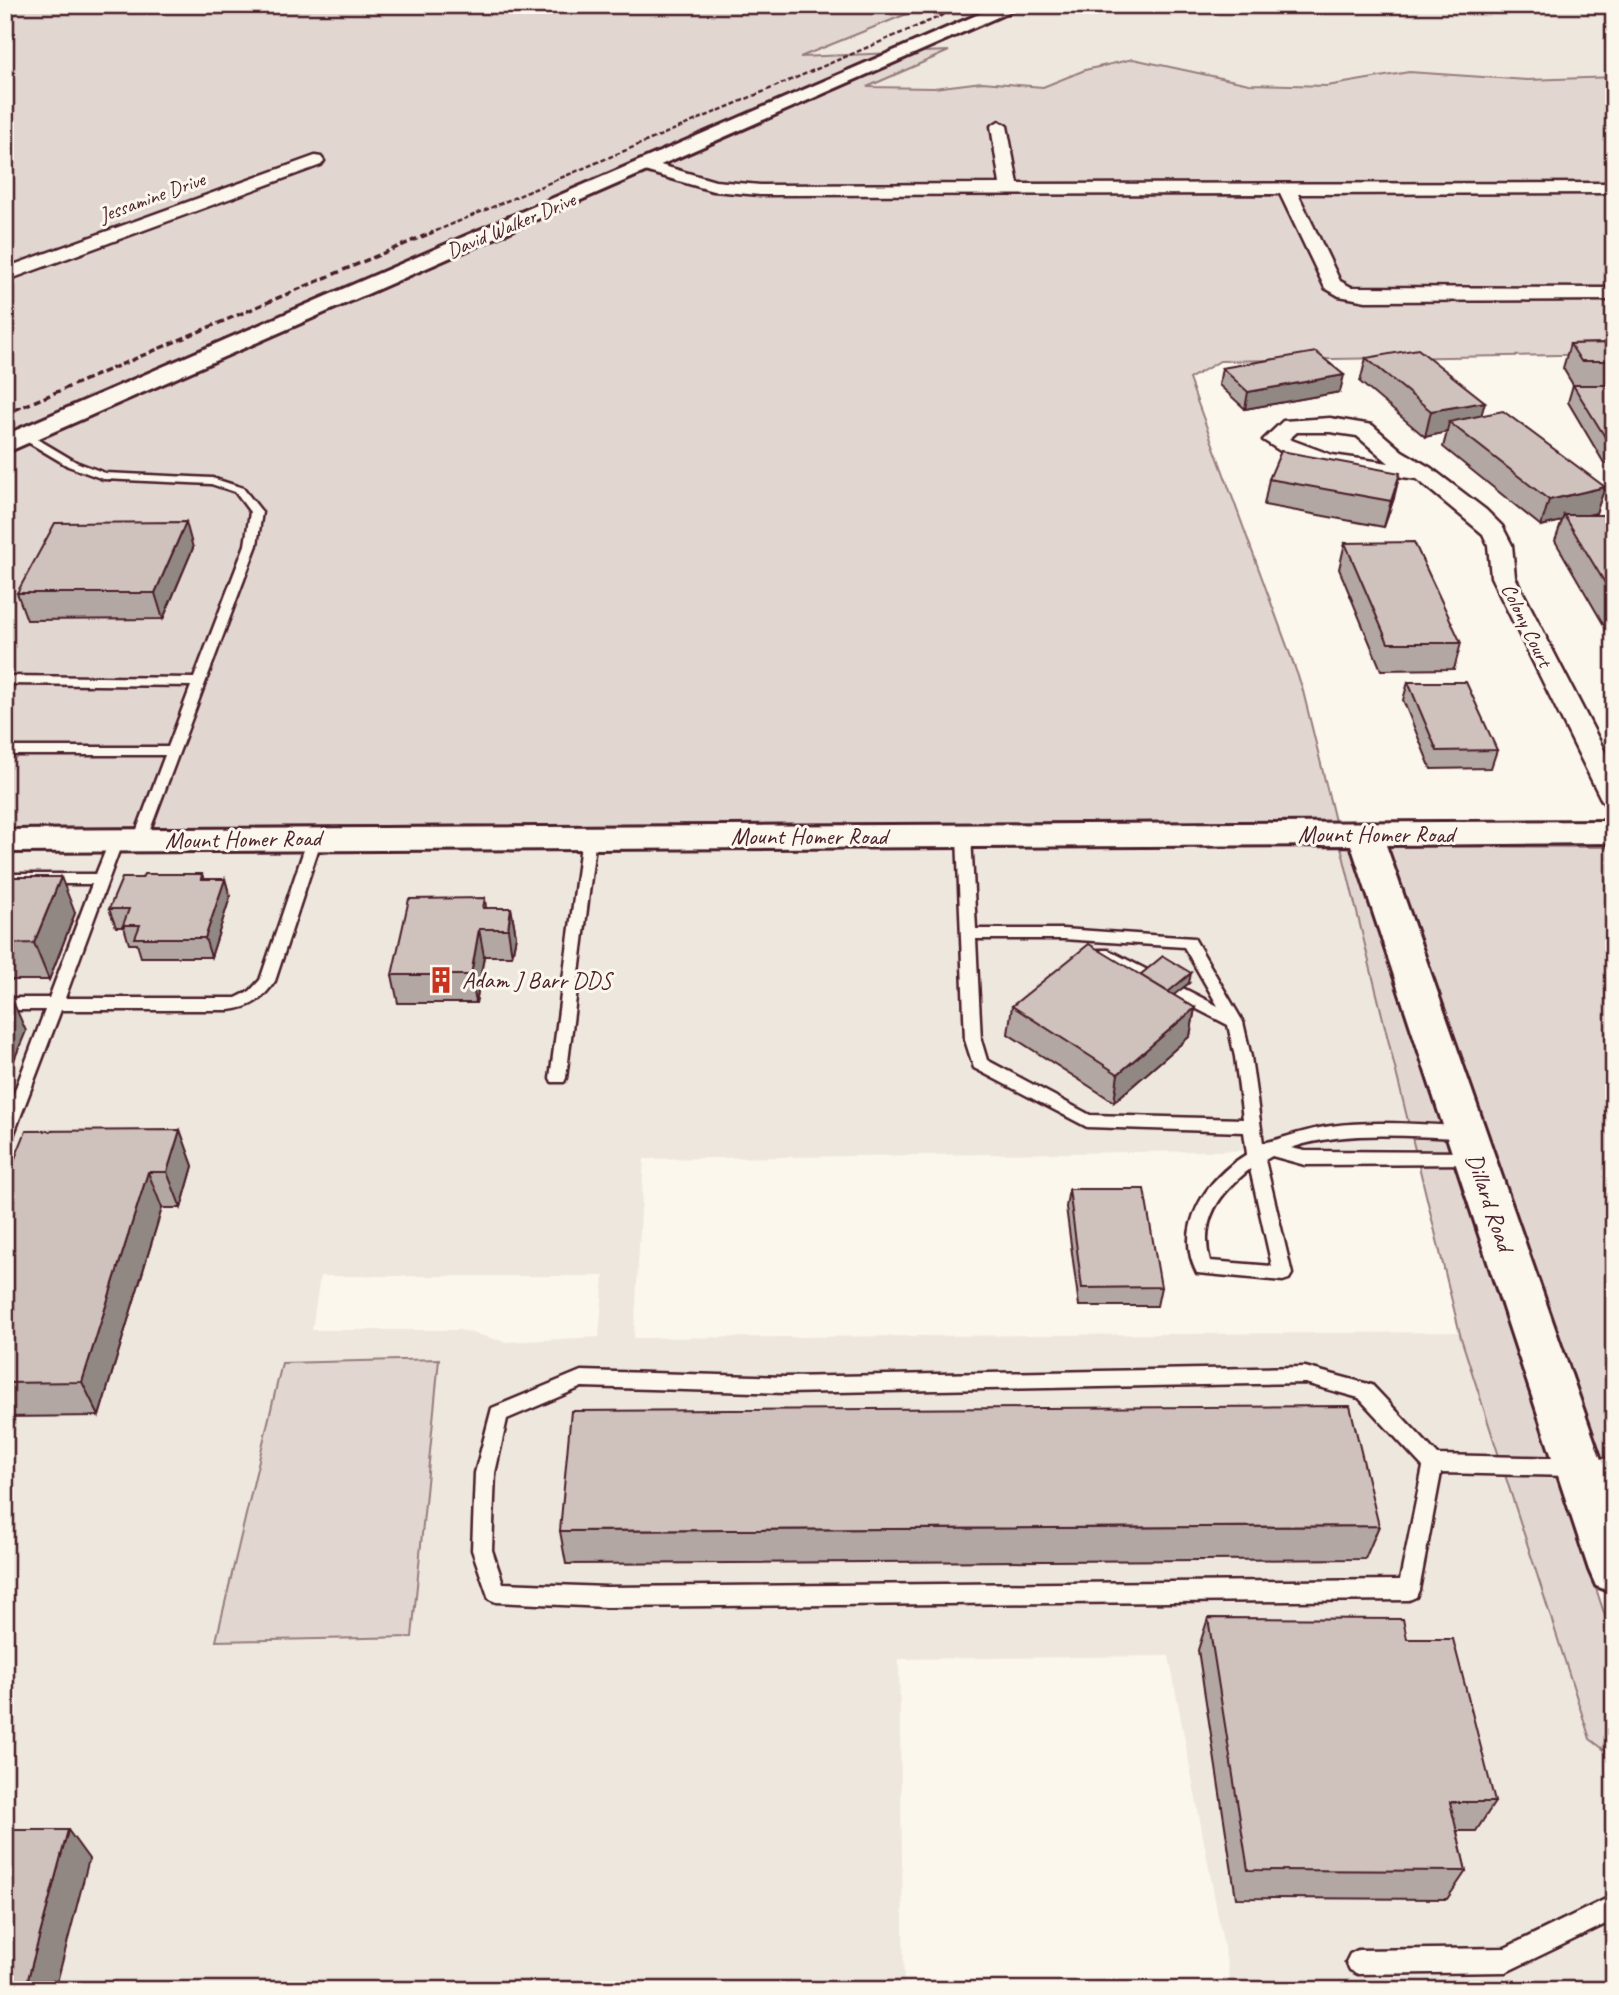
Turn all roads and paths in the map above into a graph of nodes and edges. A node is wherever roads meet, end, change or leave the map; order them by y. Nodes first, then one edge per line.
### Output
1 (1016, 5) edge
2 (999, 126) dead end
3 (315, 161) dead end
4 (647, 166) junction
5 (1614, 188) edge
6 (1010, 189) junction
7 (1287, 189) junction
8 (5, 275) edge
9 (1614, 294) edge
10 (15, 441) edge
11 (1423, 473) junction
12 (5, 680) edge
13 (199, 682) junction
14 (5, 751) edge
15 (173, 751) junction
16 (1614, 797) edge
17 (1614, 832) edge
18 (1365, 834) junction
19 (589, 836) junction
20 (964, 836) junction
21 (314, 838) junction
22 (128, 840) junction
23 (5, 841) edge
24 (5, 879) edge
25 (102, 879) junction
26 (970, 934) junction
27 (1063, 934) junction
28 (5, 1004) edge
29 (55, 1004) junction
30 (1234, 1022) junction
31 (558, 1078) dead end
32 (11, 1107) edge
33 (1252, 1126) junction
34 (5, 1136) edge
35 (1471, 1145) junction
36 (1262, 1152) junction
37 (1433, 1464) junction
38 (1596, 1468) edge
39 (1614, 1570) edge
40 (1614, 1907) edge
41 (1358, 1962) dead end

1 - 4 street, David Walker Drive
2 - 6 street
3 - 8 street, Jessamine Drive
4 - 6 street
4 - 10 street, David Walker Drive
5 - 7 street
6 - 7 street
7 - 9 street
10 - 13 lane
11 - 11 street, Colony Court
11 - 16 street, Colony Court
12 - 13 lane
13 - 15 lane
14 - 15 lane
15 - 22 lane
17 - 18 street, Mount Homer Road
18 - 20 street, Mount Homer Road
18 - 35 street, Dillard Road
19 - 20 street, Mount Homer Road
19 - 21 street, Mount Homer Road
19 - 31 lane
20 - 26 lane
21 - 22 street, Mount Homer Road
21 - 29 lane
22 - 23 street, Mount Homer Road
22 - 25 lane
24 - 25 lane
25 - 29 lane
26 - 27 lane
26 - 33 lane
27 - 30 lane
27 - 30 lane
28 - 29 lane
29 - 32 lane
30 - 33 lane
32 - 34 lane
33 - 36 lane
35 - 36 lane
35 - 36 lane
35 - 38 street, Dillard Road
36 - 36 lane
37 - 37 lane
37 - 38 lane
38 - 39 street, Dillard Road
40 - 41 lane

